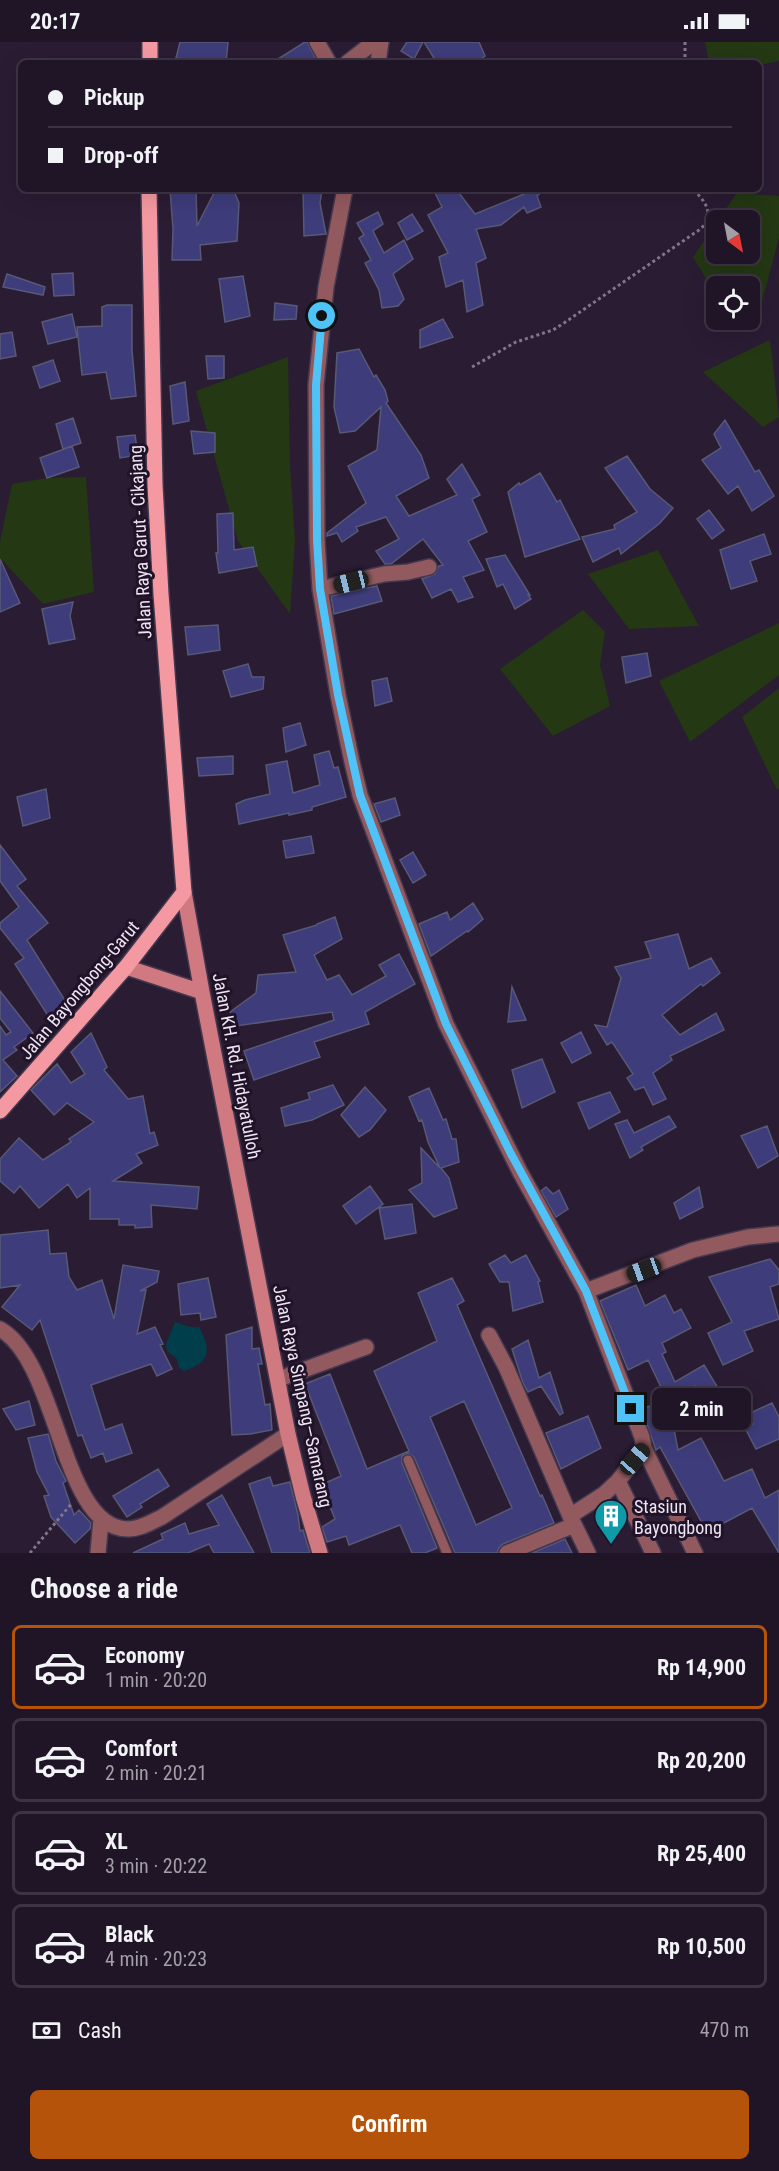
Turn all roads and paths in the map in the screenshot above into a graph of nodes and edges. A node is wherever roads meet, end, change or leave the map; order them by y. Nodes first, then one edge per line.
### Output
1 (150, 42) edge
2 (317, 42) edge
3 (374, 42) edge
4 (381, 42) edge
5 (685, 42) edge
6 (150, 60) edge
7 (327, 60) edge
8 (351, 60) edge
9 (378, 60) edge
10 (685, 60) edge
11 (149, 192) edge
12 (344, 192) edge
13 (696, 192) edge
14 (472, 367) dead end
15 (429, 567) dead end
16 (320, 589) junction
17 (184, 892) junction
18 (126, 967) junction
19 (202, 992) junction
20 (0, 1111) edge
21 (779, 1234) edge
22 (253, 1247) joint
23 (586, 1291) junction
24 (0, 1329) edge
25 (489, 1335) dead end
26 (366, 1347) dead end
27 (279, 1379) junction
28 (288, 1434) junction
29 (644, 1448) junction
30 (408, 1460) dead end
31 (618, 1481) junction
32 (82, 1493) junction
33 (101, 1519) junction
34 (572, 1520) junction
35 (30, 1553) edge
36 (98, 1553) edge
37 (320, 1553) edge
38 (447, 1553) edge
39 (507, 1553) edge
40 (588, 1553) edge
41 (653, 1553) edge
42 (695, 1553) edge

1 - 6 main road
2 - 7 street
3 - 8 street
4 - 9 street
5 - 10 path
11 - 17 main road, Jalan Raya Garut - Cikajang
12 - 16 street
13 - 14 path
15 - 16 street
16 - 23 street
17 - 18 main road, Jalan Bayongbong-Garut
17 - 19 main road, Jalan KH. Rd. Hidayatulloh
18 - 19 main road
18 - 20 main road, Jalan Bayongbong-Garut
19 - 22 main road, Jalan KH. Rd. Hidayatulloh
21 - 23 street
22 - 27 main road, Jalan Raya Simpang—Samarang
23 - 29 street
24 - 32 street
25 - 34 street
26 - 27 street
27 - 28 main road, Jalan Raya Simpang—Samarang
28 - 33 street
28 - 37 main road, Jalan Raya Simpang—Samarang
29 - 31 street
29 - 42 street
30 - 38 lane
31 - 34 street
31 - 41 street
32 - 33 street
32 - 35 path
33 - 36 street
34 - 39 street
34 - 40 street

